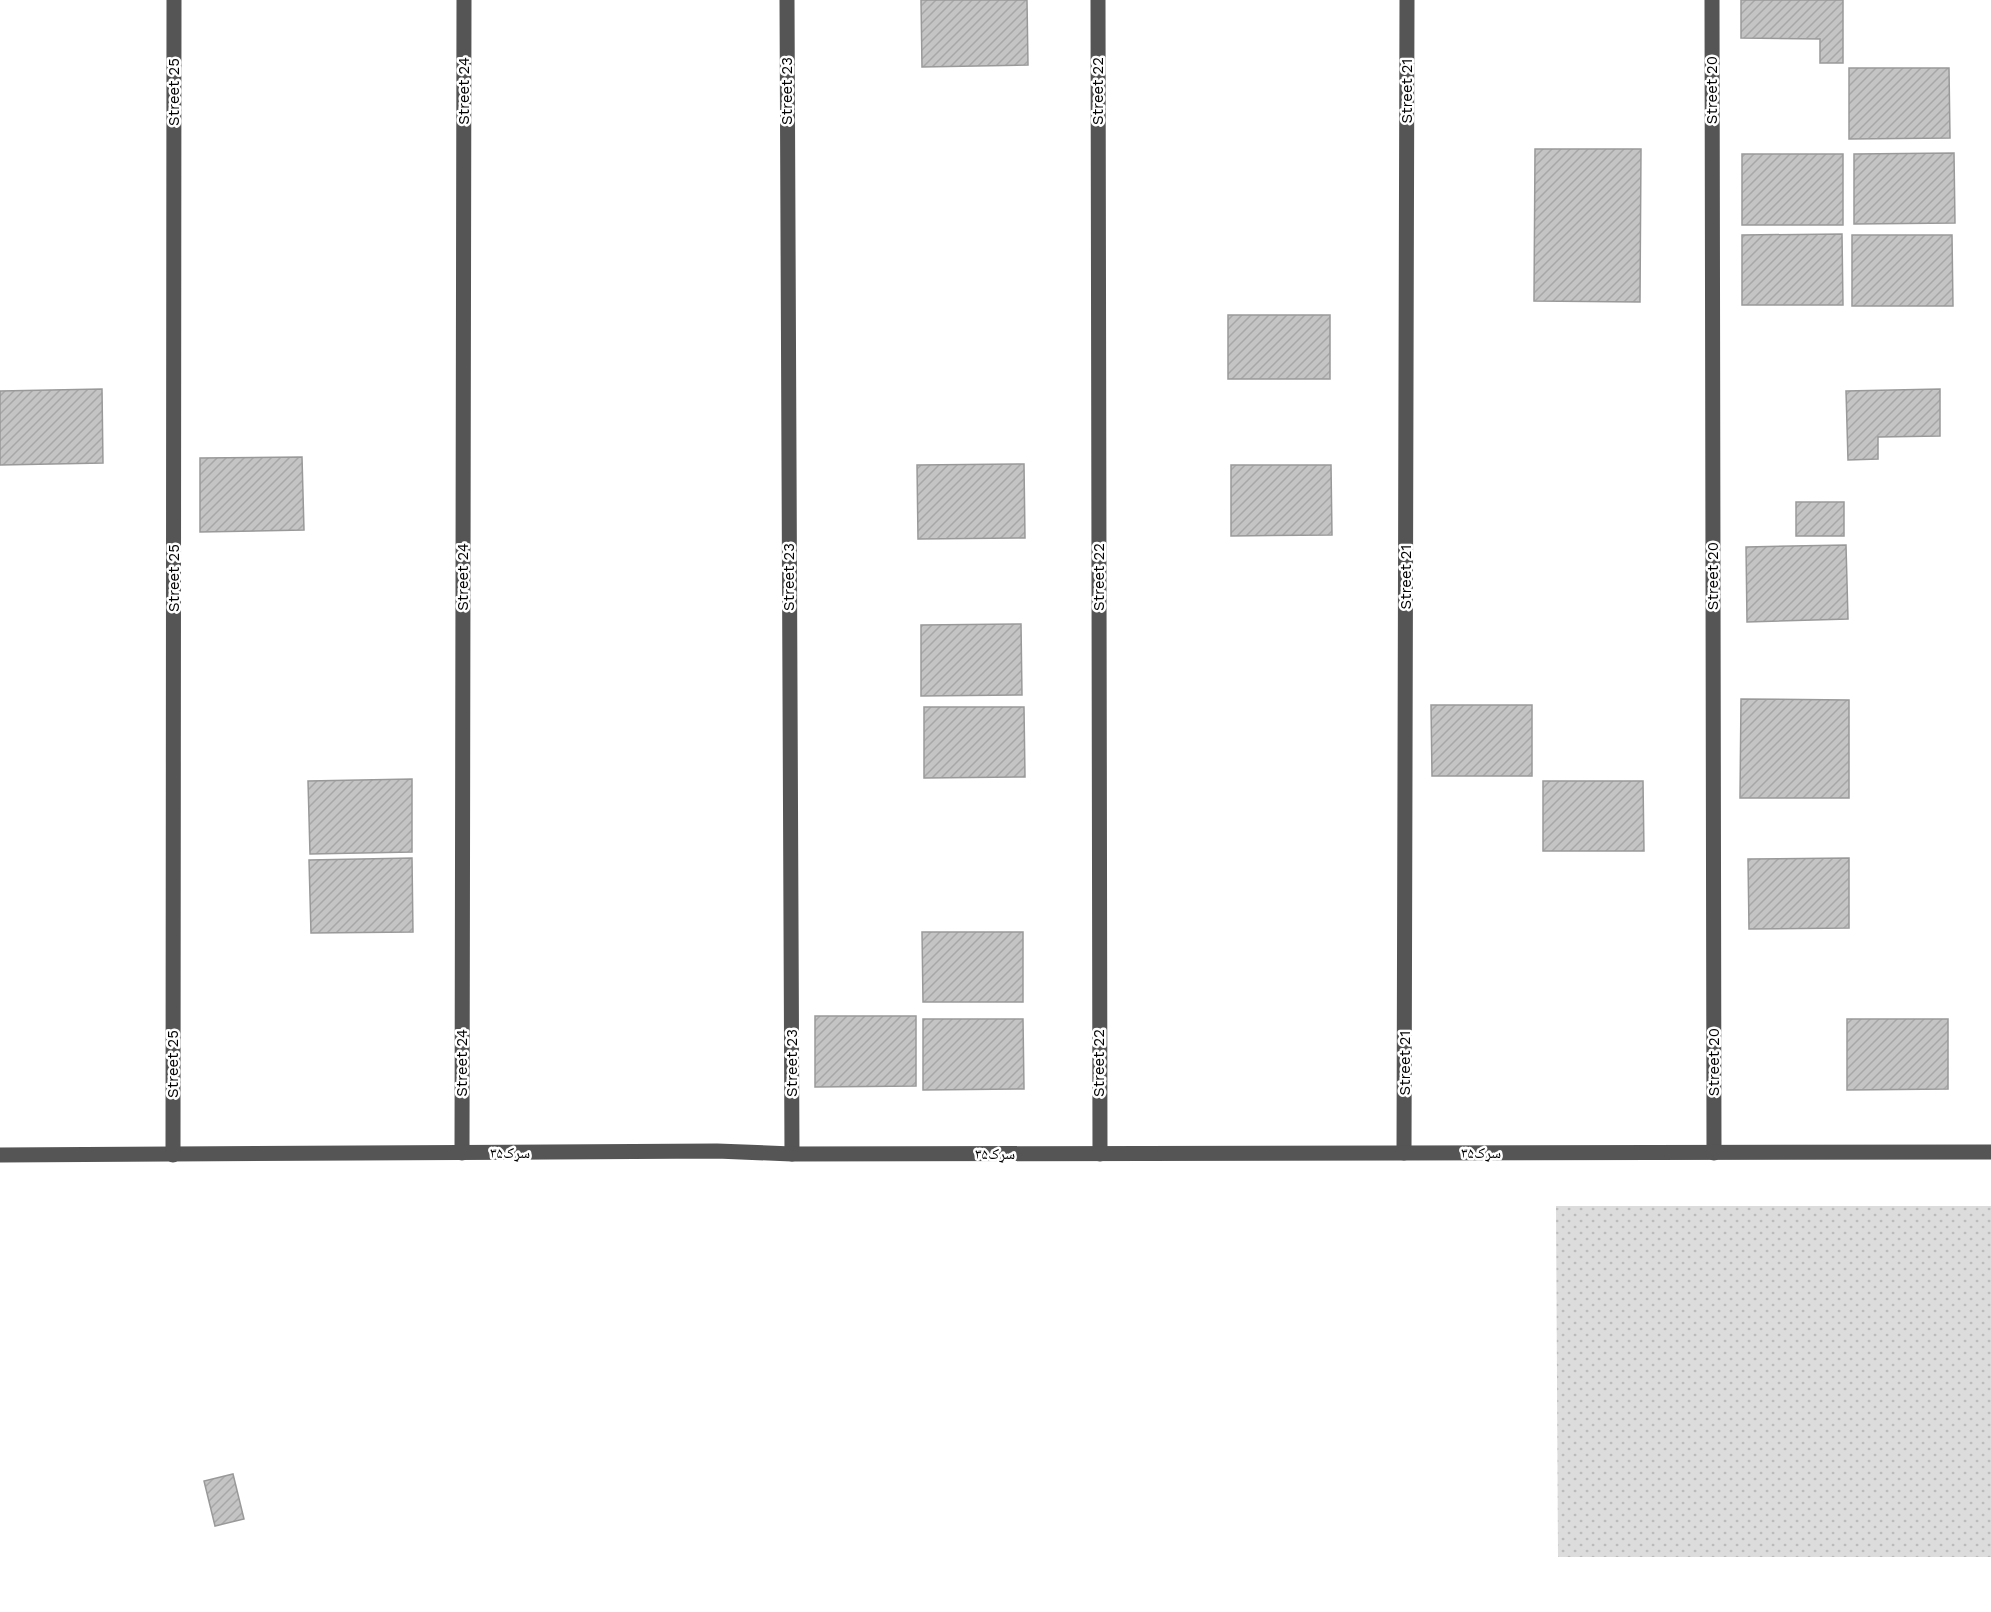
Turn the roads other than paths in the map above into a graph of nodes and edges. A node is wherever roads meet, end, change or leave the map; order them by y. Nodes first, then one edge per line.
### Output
1 (174, 0) edge
2 (464, 0) edge
3 (787, 0) edge
4 (1098, 0) edge
5 (1407, 0) edge
6 (1712, 0) edge
7 (1991, 1152) edge
8 (462, 1153) junction
9 (1714, 1153) junction
10 (792, 1154) junction
11 (1100, 1154) junction
12 (1404, 1154) junction
13 (0, 1155) edge
14 (173, 1155) junction

1 - 14 street, Street 25
2 - 8 street, Street 24
3 - 10 street, Street 23
4 - 11 street, Street 22
5 - 12 street, Street 21
6 - 9 street, Street 20
7 - 9 street, سړک۳۵
8 - 10 street, سړک۳۵
8 - 14 street, سړک۳۵
9 - 12 street, سړک۳۵
10 - 11 street, سړک۳۵
11 - 12 street, سړک۳۵
13 - 14 street, سړک۳۵

